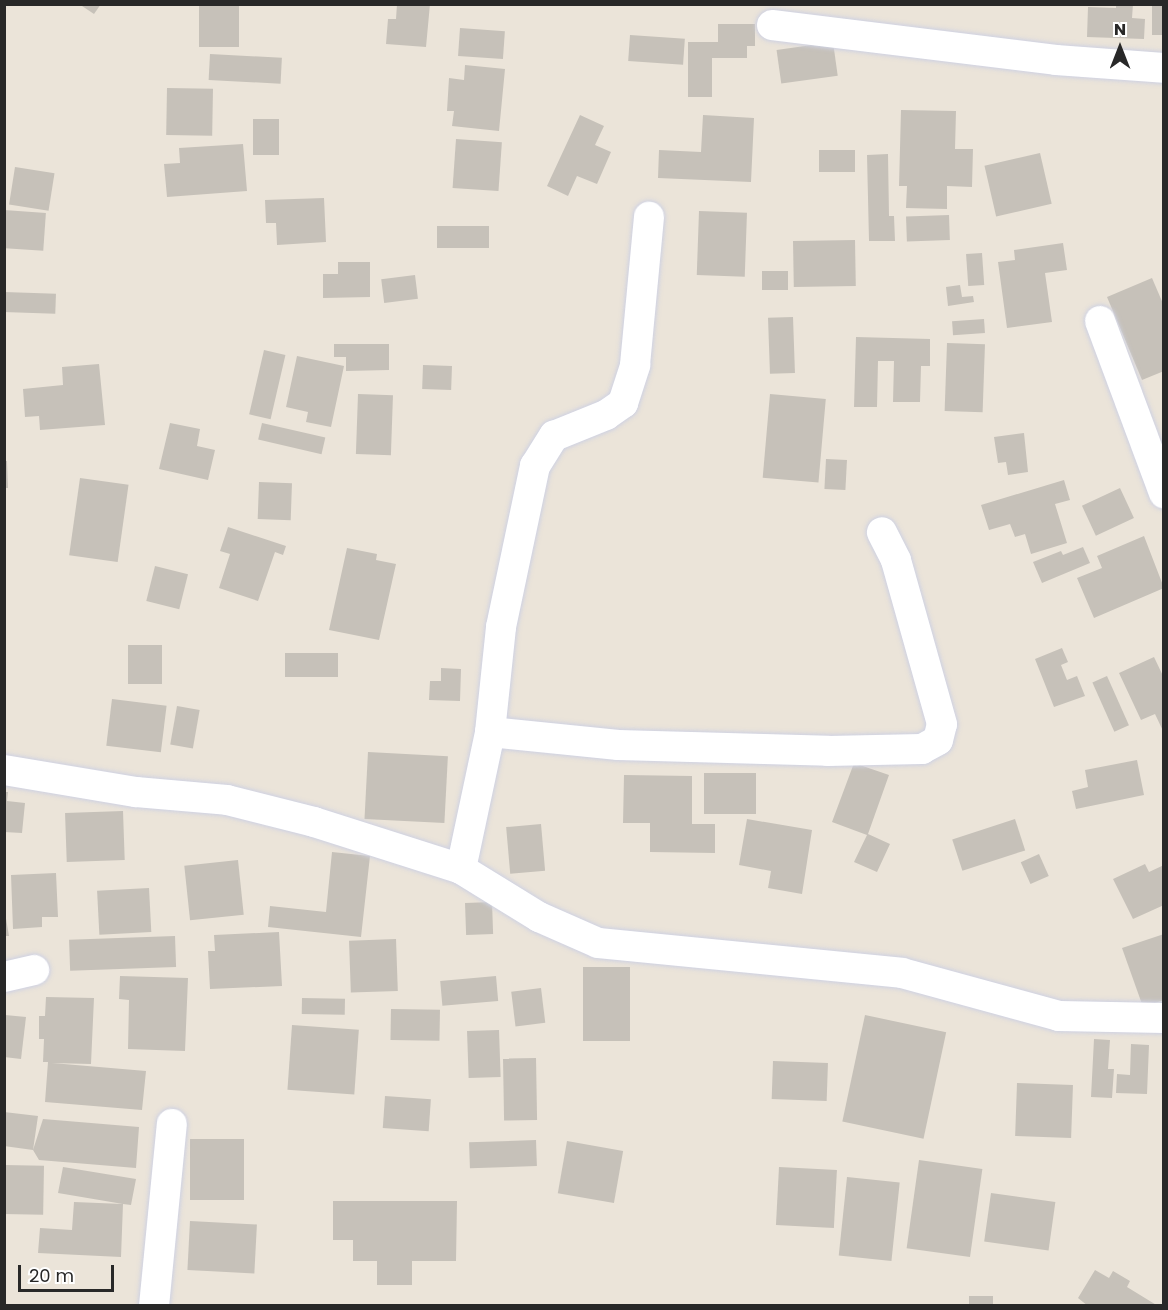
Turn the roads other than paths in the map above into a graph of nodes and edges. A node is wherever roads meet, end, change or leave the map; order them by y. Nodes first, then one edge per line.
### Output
1 (772, 25) dead end
2 (1164, 68) edge
3 (649, 217) dead end
4 (1100, 321) dead end
5 (1164, 493) edge
6 (882, 531) dead end
7 (490, 732) junction
8 (4, 770) edge
9 (461, 869) junction
10 (34, 970) dead end
11 (4, 977) edge
12 (1164, 1018) edge
13 (172, 1124) dead end
14 (154, 1305) edge

1 - 2 street
3 - 7 street
4 - 5 street
6 - 7 street
7 - 9 street
8 - 9 street
9 - 12 street
10 - 11 street
13 - 14 street

